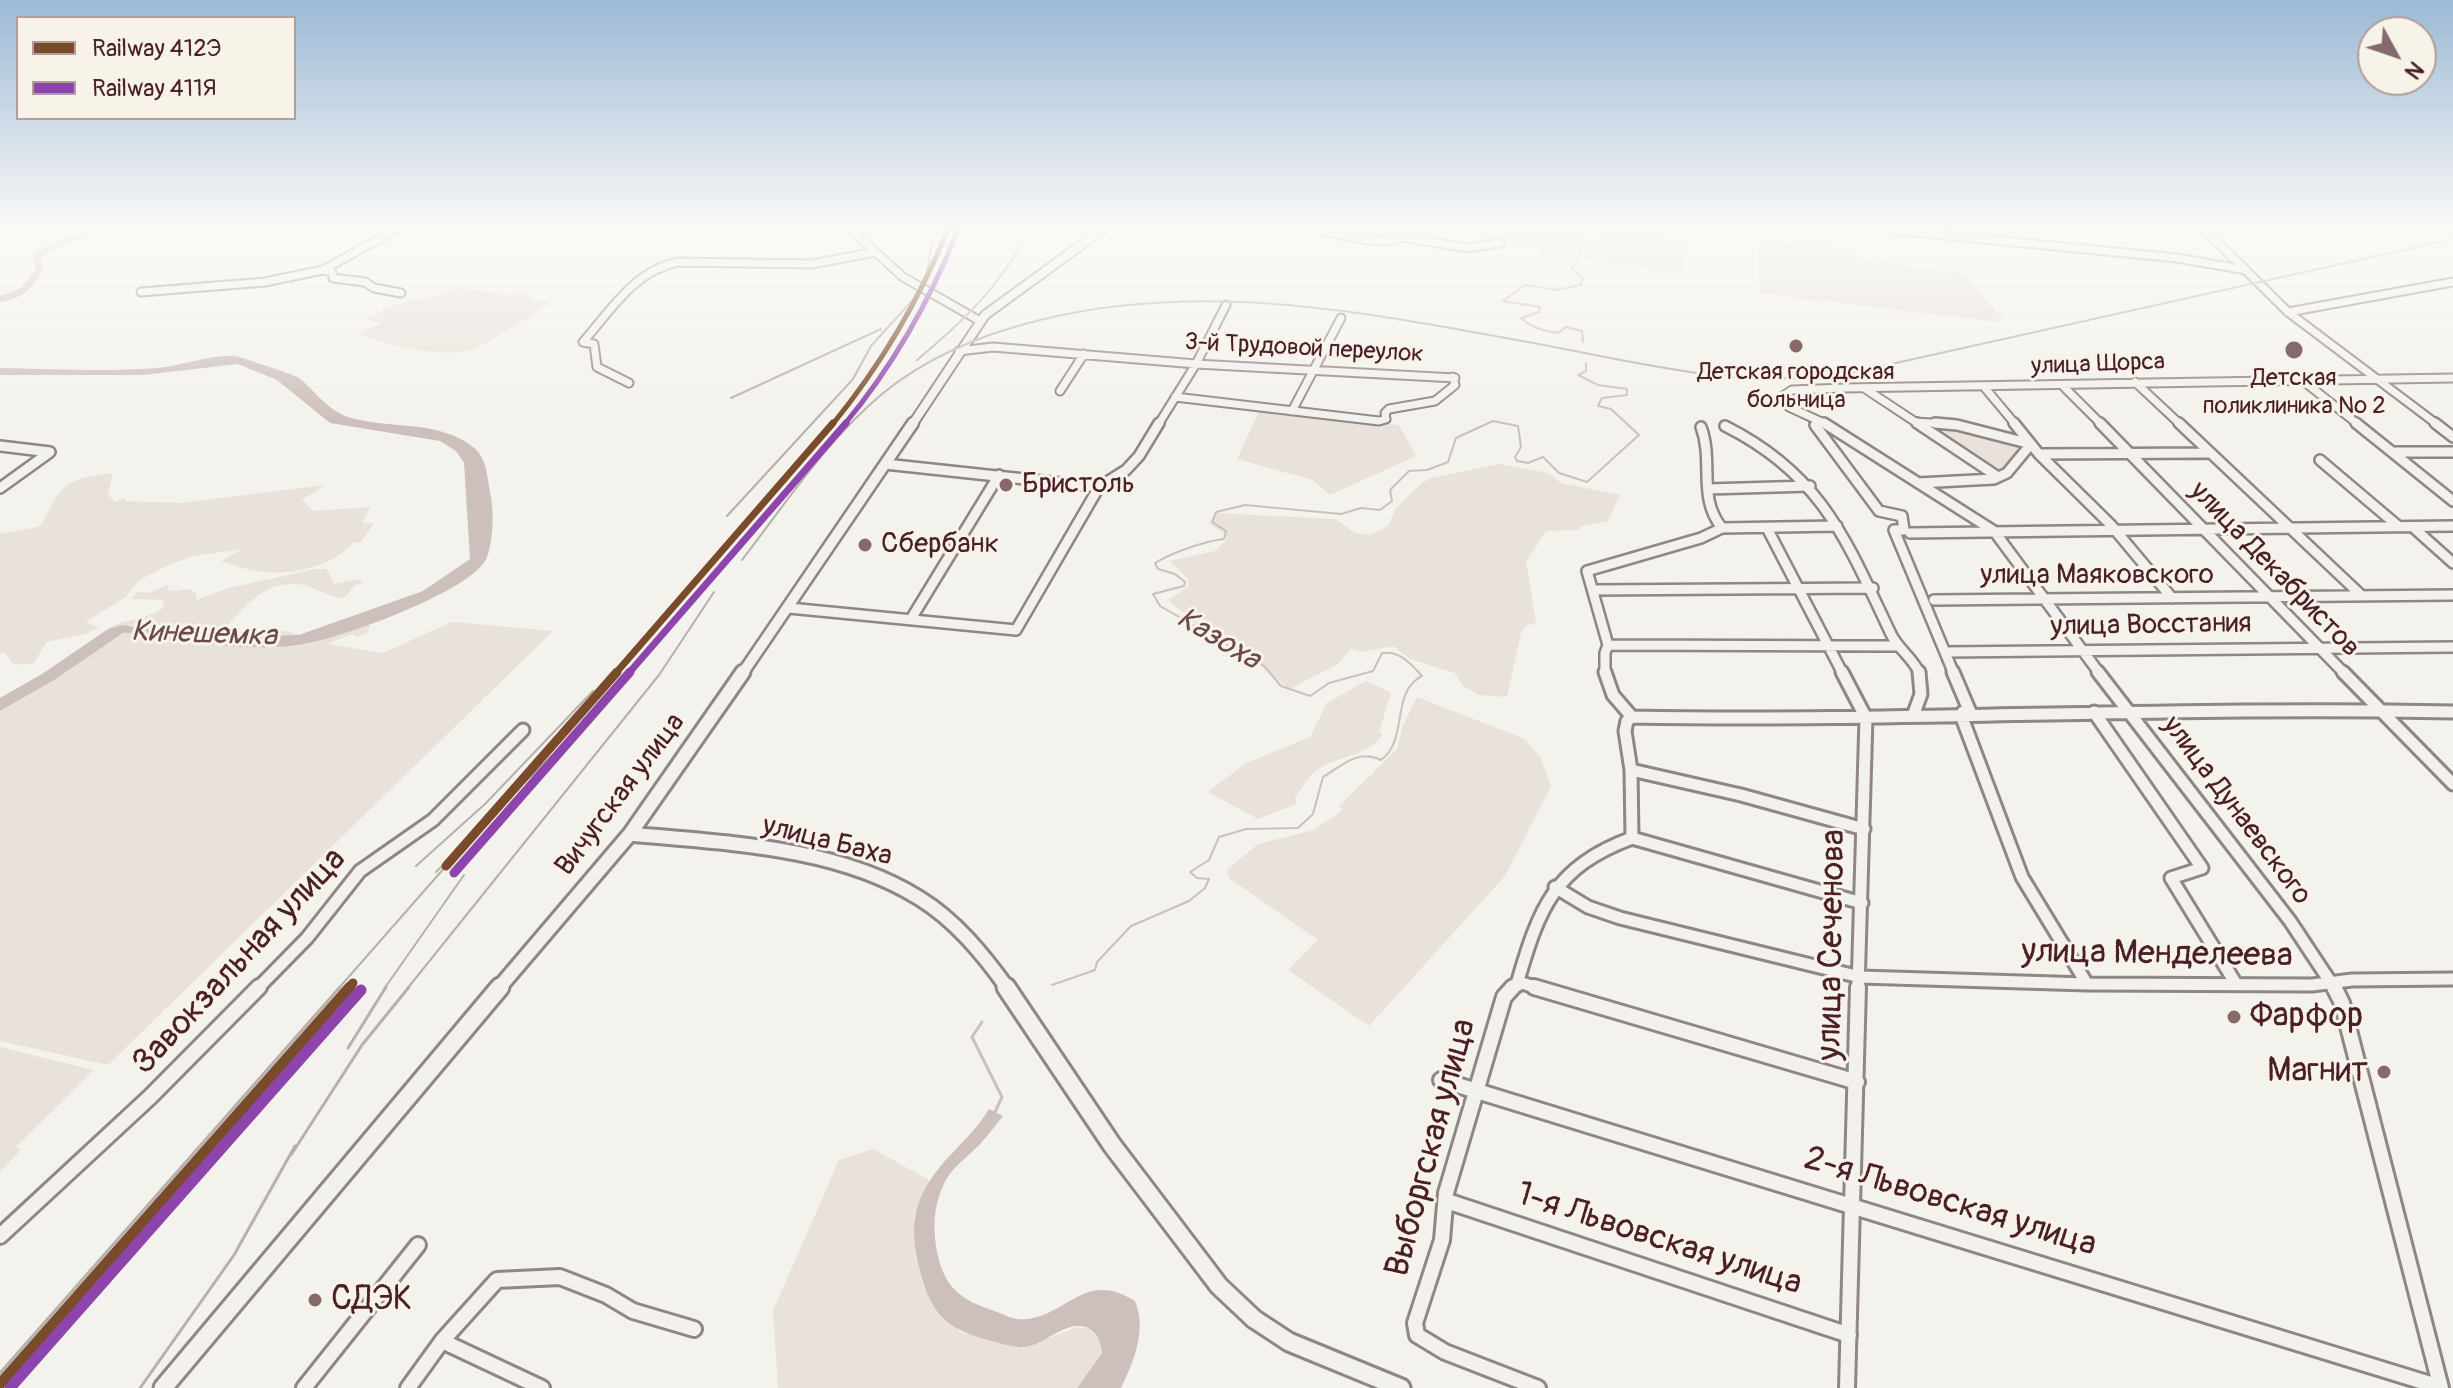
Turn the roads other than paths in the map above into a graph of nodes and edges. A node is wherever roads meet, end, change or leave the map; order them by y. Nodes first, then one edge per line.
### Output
1 (625, 294) edge
2 (932, 294) edge
3 (1011, 294) edge
4 (2270, 294) edge
5 (2388, 294) edge
6 (1226, 305) dead end
7 (2288, 312) junction
8 (1341, 318) dead end
9 (980, 321) junction
10 (959, 351) junction
11 (1084, 354) junction
12 (1196, 364) junction
13 (1313, 371) junction
14 (2377, 379) junction
15 (2302, 380) junction
16 (2451, 380) edge
17 (2135, 382) junction
18 (629, 383) dead end
19 (2064, 387) junction
20 (1864, 388) junction
21 (1985, 388) junction
22 (1060, 391) dead end
23 (1175, 397) junction
24 (1785, 404) joint
25 (1292, 411) junction
26 (1914, 422) junction
27 (1815, 425) dead end
28 (1725, 426) dead end
29 (1701, 427) dead end
30 (2453, 437) edge
31 (2031, 444) junction
32 (0, 446) edge
33 (2392, 452) junction
34 (2453, 452) edge
35 (2129, 453) junction
36 (2208, 453) junction
37 (2039, 454) junction
38 (2320, 460) dead end
39 (885, 464) junction
40 (999, 475) junction
41 (1998, 477) junction
42 (1918, 483) junction
43 (1810, 486) junction
44 (1099, 487) junction
45 (0, 488) edge
46 (1708, 489) junction
47 (2453, 501) edge
48 (1837, 526) junction
49 (2398, 526) junction
50 (2453, 526) edge
51 (2287, 527) junction
52 (1722, 528) junction
53 (1767, 528) junction
54 (2202, 528) junction
55 (2114, 529) junction
56 (2415, 529) dead end
57 (1994, 531) junction
58 (1910, 533) dead end
59 (2453, 563) edge
60 (1798, 587) junction
61 (1873, 588) junction
62 (1593, 590) junction
63 (2453, 595) edge
64 (2362, 596) junction
65 (2267, 597) junction
66 (2046, 598) junction
67 (2172, 598) junction
68 (1934, 600) dead end
69 (789, 608) junction
70 (911, 619) junction
71 (1608, 645) junction
72 (1827, 645) junction
73 (1898, 646) junction
74 (2317, 647) junction
75 (2453, 647) edge
76 (2083, 651) junction
77 (1945, 652) junction
78 (2381, 709) junction
79 (1925, 710) dead end
80 (2094, 712) junction
81 (2131, 712) junction
82 (2453, 712) edge
83 (1961, 715) junction
84 (1913, 716) junction
85 (1632, 717) junction
86 (1866, 718) junction
87 (523, 730) dead end
88 (1631, 770) junction
89 (2453, 784) edge
90 (1864, 829) junction
91 (630, 834) junction
92 (1632, 838) junction
93 (1555, 887) junction
94 (1862, 903) junction
95 (1860, 977) junction
96 (2453, 979) edge
97 (2332, 982) junction
98 (1519, 984) junction
99 (2087, 984) junction
100 (2236, 984) junction
101 (1441, 1080) dead end
102 (1857, 1082) junction
103 (1475, 1088) junction
104 (1450, 1202) junction
105 (1853, 1204) junction
106 (0, 1236) edge
107 (418, 1245) dead end
108 (694, 1329) dead end
109 (1849, 1335) junction
110 (442, 1341) junction
111 (2440, 1387) edge
112 (163, 1388) edge
113 (304, 1388) edge
114 (408, 1388) edge
115 (542, 1388) edge
116 (1401, 1388) edge
117 (1538, 1388) edge
118 (1847, 1388) edge

1 - 18 street
2 - 9 street
3 - 9 main road, Вичугская улица
4 - 7 street
5 - 7 street
6 - 12 street
7 - 14 street
8 - 13 street
9 - 10 main road, Вичугская улица
10 - 11 street, 3-й Трудовой переулок
10 - 39 main road, Вичугская улица
11 - 12 street, 3-й Трудовой переулок
11 - 22 street
12 - 13 street, 3-й Трудовой переулок
12 - 23 street
13 - 25 street
13 - 25 street, 3-й Трудовой переулок
14 - 15 street, улица Щорса
14 - 16 street, улица Щорса
14 - 30 street
15 - 17 street, улица Щорса
15 - 33 street
17 - 19 street, улица Щорса
17 - 36 street
19 - 21 street, улица Щорса
19 - 35 street, улица Декабристов
20 - 21 street, улица Щорса
20 - 24 street, улица Щорса
20 - 26 street
21 - 31 street
23 - 25 street
23 - 44 street
24 - 42 street, улица Дунаевского
26 - 31 street
26 - 41 street
27 - 77 street
28 - 43 street
29 - 46 street
31 - 37 street
31 - 41 street
32 - 45 street
33 - 34 street
33 - 47 street
35 - 36 street
35 - 37 street
35 - 54 street, улица Декабристов
36 - 51 street
37 - 55 street
38 - 49 street
39 - 40 street
39 - 69 main road, Вичугская улица
40 - 44 street
40 - 70 street
41 - 42 street
42 - 57 street, улица Дунаевского
43 - 46 street
43 - 48 street
44 - 70 street
46 - 52 street
48 - 53 street
48 - 61 street
49 - 50 street
49 - 51 street
51 - 54 street
51 - 64 street
52 - 53 street
52 - 62 street
53 - 60 street, улица Сеченова
54 - 55 street
54 - 65 street, улица Декабристов
55 - 57 street
55 - 67 street
56 - 59 street
57 - 58 street
57 - 66 street, улица Дунаевского
60 - 61 street
60 - 62 street
60 - 72 street, улица Сеченова
61 - 73 street
62 - 71 street
63 - 64 street, улица Маяковского
64 - 65 street, улица Маяковского
65 - 67 street, улица Маяковского
65 - 74 street, улица Декабристов
66 - 67 street, улица Маяковского
66 - 68 street, улица Маяковского
66 - 76 street, улица Дунаевского
69 - 70 street
69 - 91 main road, Вичугская улица
71 - 72 street
71 - 85 street
72 - 73 street
72 - 86 street, улица Сеченова
73 - 84 street
74 - 75 street, улица Восстания
74 - 76 street, улица Восстания
74 - 78 street, улица Декабристов
76 - 77 street, улица Восстания
76 - 81 street, улица Дунаевского
77 - 79 street
78 - 81 street
78 - 82 street
78 - 89 street, улица Декабристов
80 - 81 street
80 - 83 street
80 - 100 street
81 - 97 street, улица Дунаевского
83 - 84 street
83 - 99 street
84 - 86 street
85 - 86 street
85 - 88 street
86 - 90 street, улица Сеченова
87 - 106 street, Завокзальная улица
88 - 90 street
88 - 92 street
90 - 94 street, улица Сеченова
91 - 112 main road, Вичугская улица
91 - 116 main road, улица Баха
92 - 93 street, Выборгская улица
92 - 94 street
93 - 95 street, улица Менделеева
93 - 98 street, Выборгская улица
94 - 95 street, улица Сеченова
95 - 99 street, улица Менделеева
95 - 102 street, улица Сеченова
96 - 97 street, улица Менделеева
97 - 100 street, улица Менделеева
97 - 111 street, улица Дунаевского
98 - 102 street
98 - 103 street, Выборгская улица
99 - 100 street, улица Менделеева
101 - 103 street, 2-я Львовская улица
102 - 105 street, улица Сеченова
103 - 104 street, Выборгская улица
103 - 105 street, 2-я Львовская улица
104 - 109 street, 1-я Львовская улица
104 - 117 street, Выборгская улица
105 - 109 street, улица Сеченова
105 - 111 street, 2-я Львовская улица
107 - 113 street
108 - 110 street
109 - 118 street, улица Сеченова
110 - 114 street
110 - 115 street

